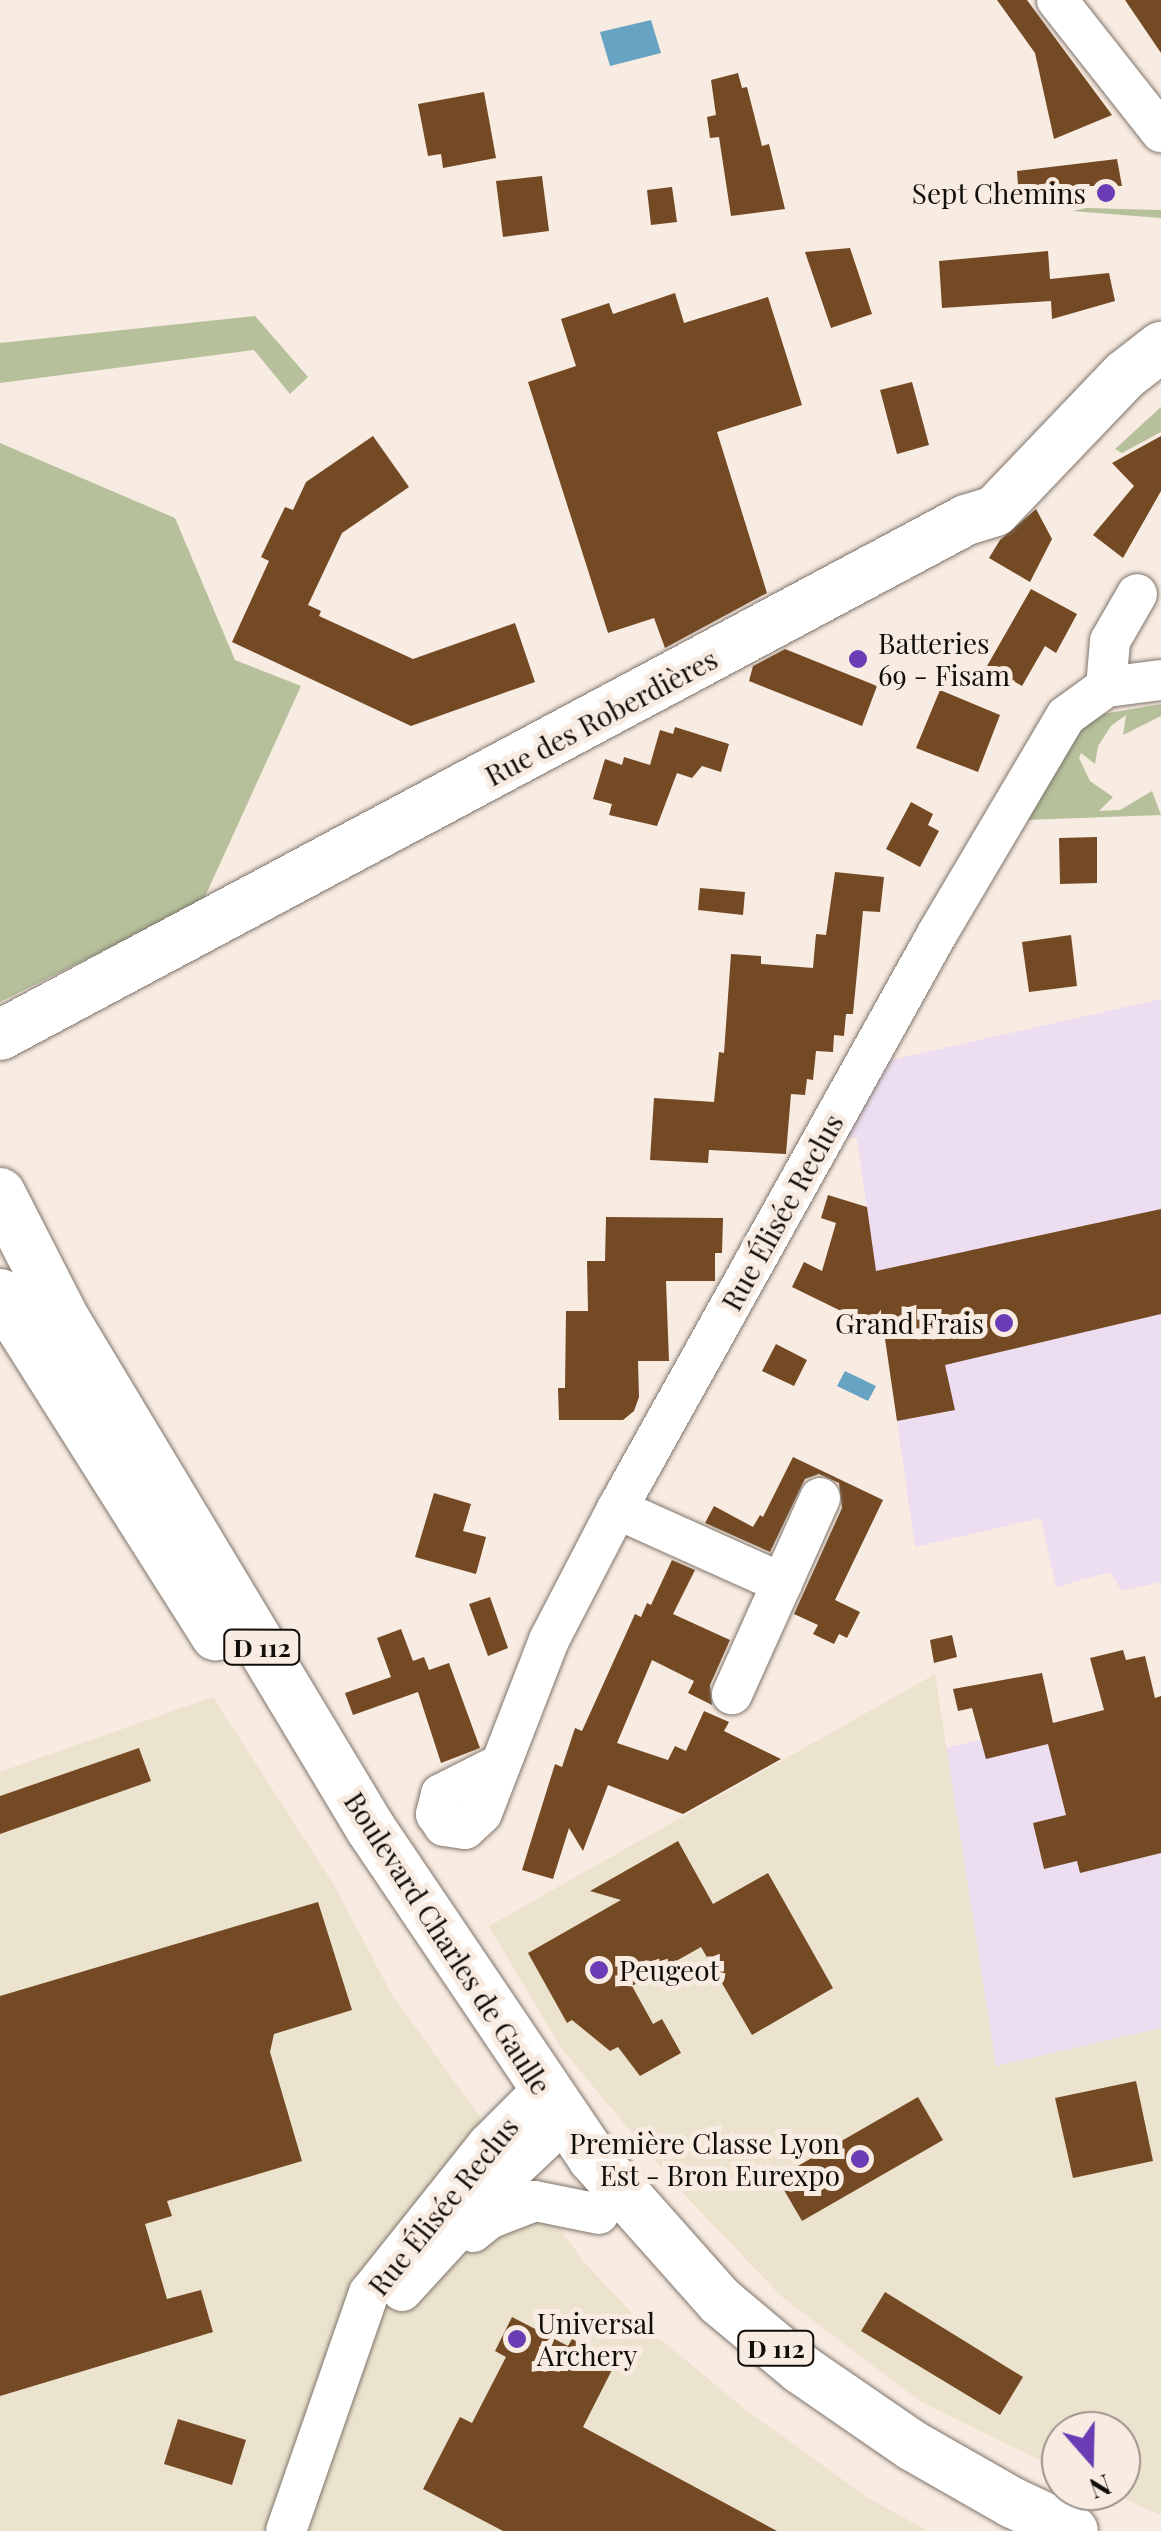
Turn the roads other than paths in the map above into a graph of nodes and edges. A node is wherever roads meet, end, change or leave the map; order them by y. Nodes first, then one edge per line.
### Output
1 (1058, 0) edge
2 (1161, 132) edge
3 (1161, 316) edge
4 (1161, 346) edge
5 (966, 520) junction
6 (1137, 594) dead end
7 (1161, 680) edge
8 (1106, 687) junction
9 (0, 1034) edge
10 (0, 1193) edge
11 (0, 1294) edge
12 (820, 1498) dead end
13 (618, 1509) junction
14 (782, 1583) junction
15 (732, 1694) dead end
16 (499, 1765) dead end
17 (541, 2116) junction
18 (599, 2214) junction
19 (384, 2311) junction
20 (334, 2388) junction
21 (286, 2531) edge
22 (1014, 2531) edge
23 (1073, 2531) edge

1 - 2 street
3 - 5 main road
4 - 5 main road, Rue des Roberdières
5 - 9 main road, Rue des Roberdières
6 - 8 street
7 - 8 street, Rue Élisée Reclus
8 - 13 street, Rue Élisée Reclus
10 - 17 main road, Boulevard Charles de Gaulle / D 112
11 - 17 main road, D 112
12 - 14 street
13 - 14 street
13 - 16 street, Rue Élisée Reclus
14 - 15 street
17 - 18 main road, Boulevard Charles de Gaulle / D 112
17 - 19 street, Rue Élisée Reclus
17 - 20 street, Rue Élisée Reclus
17 - 23 main road, Boulevard Charles de Gaulle / D 112
18 - 19 street, Rue Élisée Reclus
18 - 22 main road, Boulevard Charles de Gaulle / D 112
19 - 20 street, Rue Élisée Reclus
20 - 21 street, Rue Élisée Reclus

